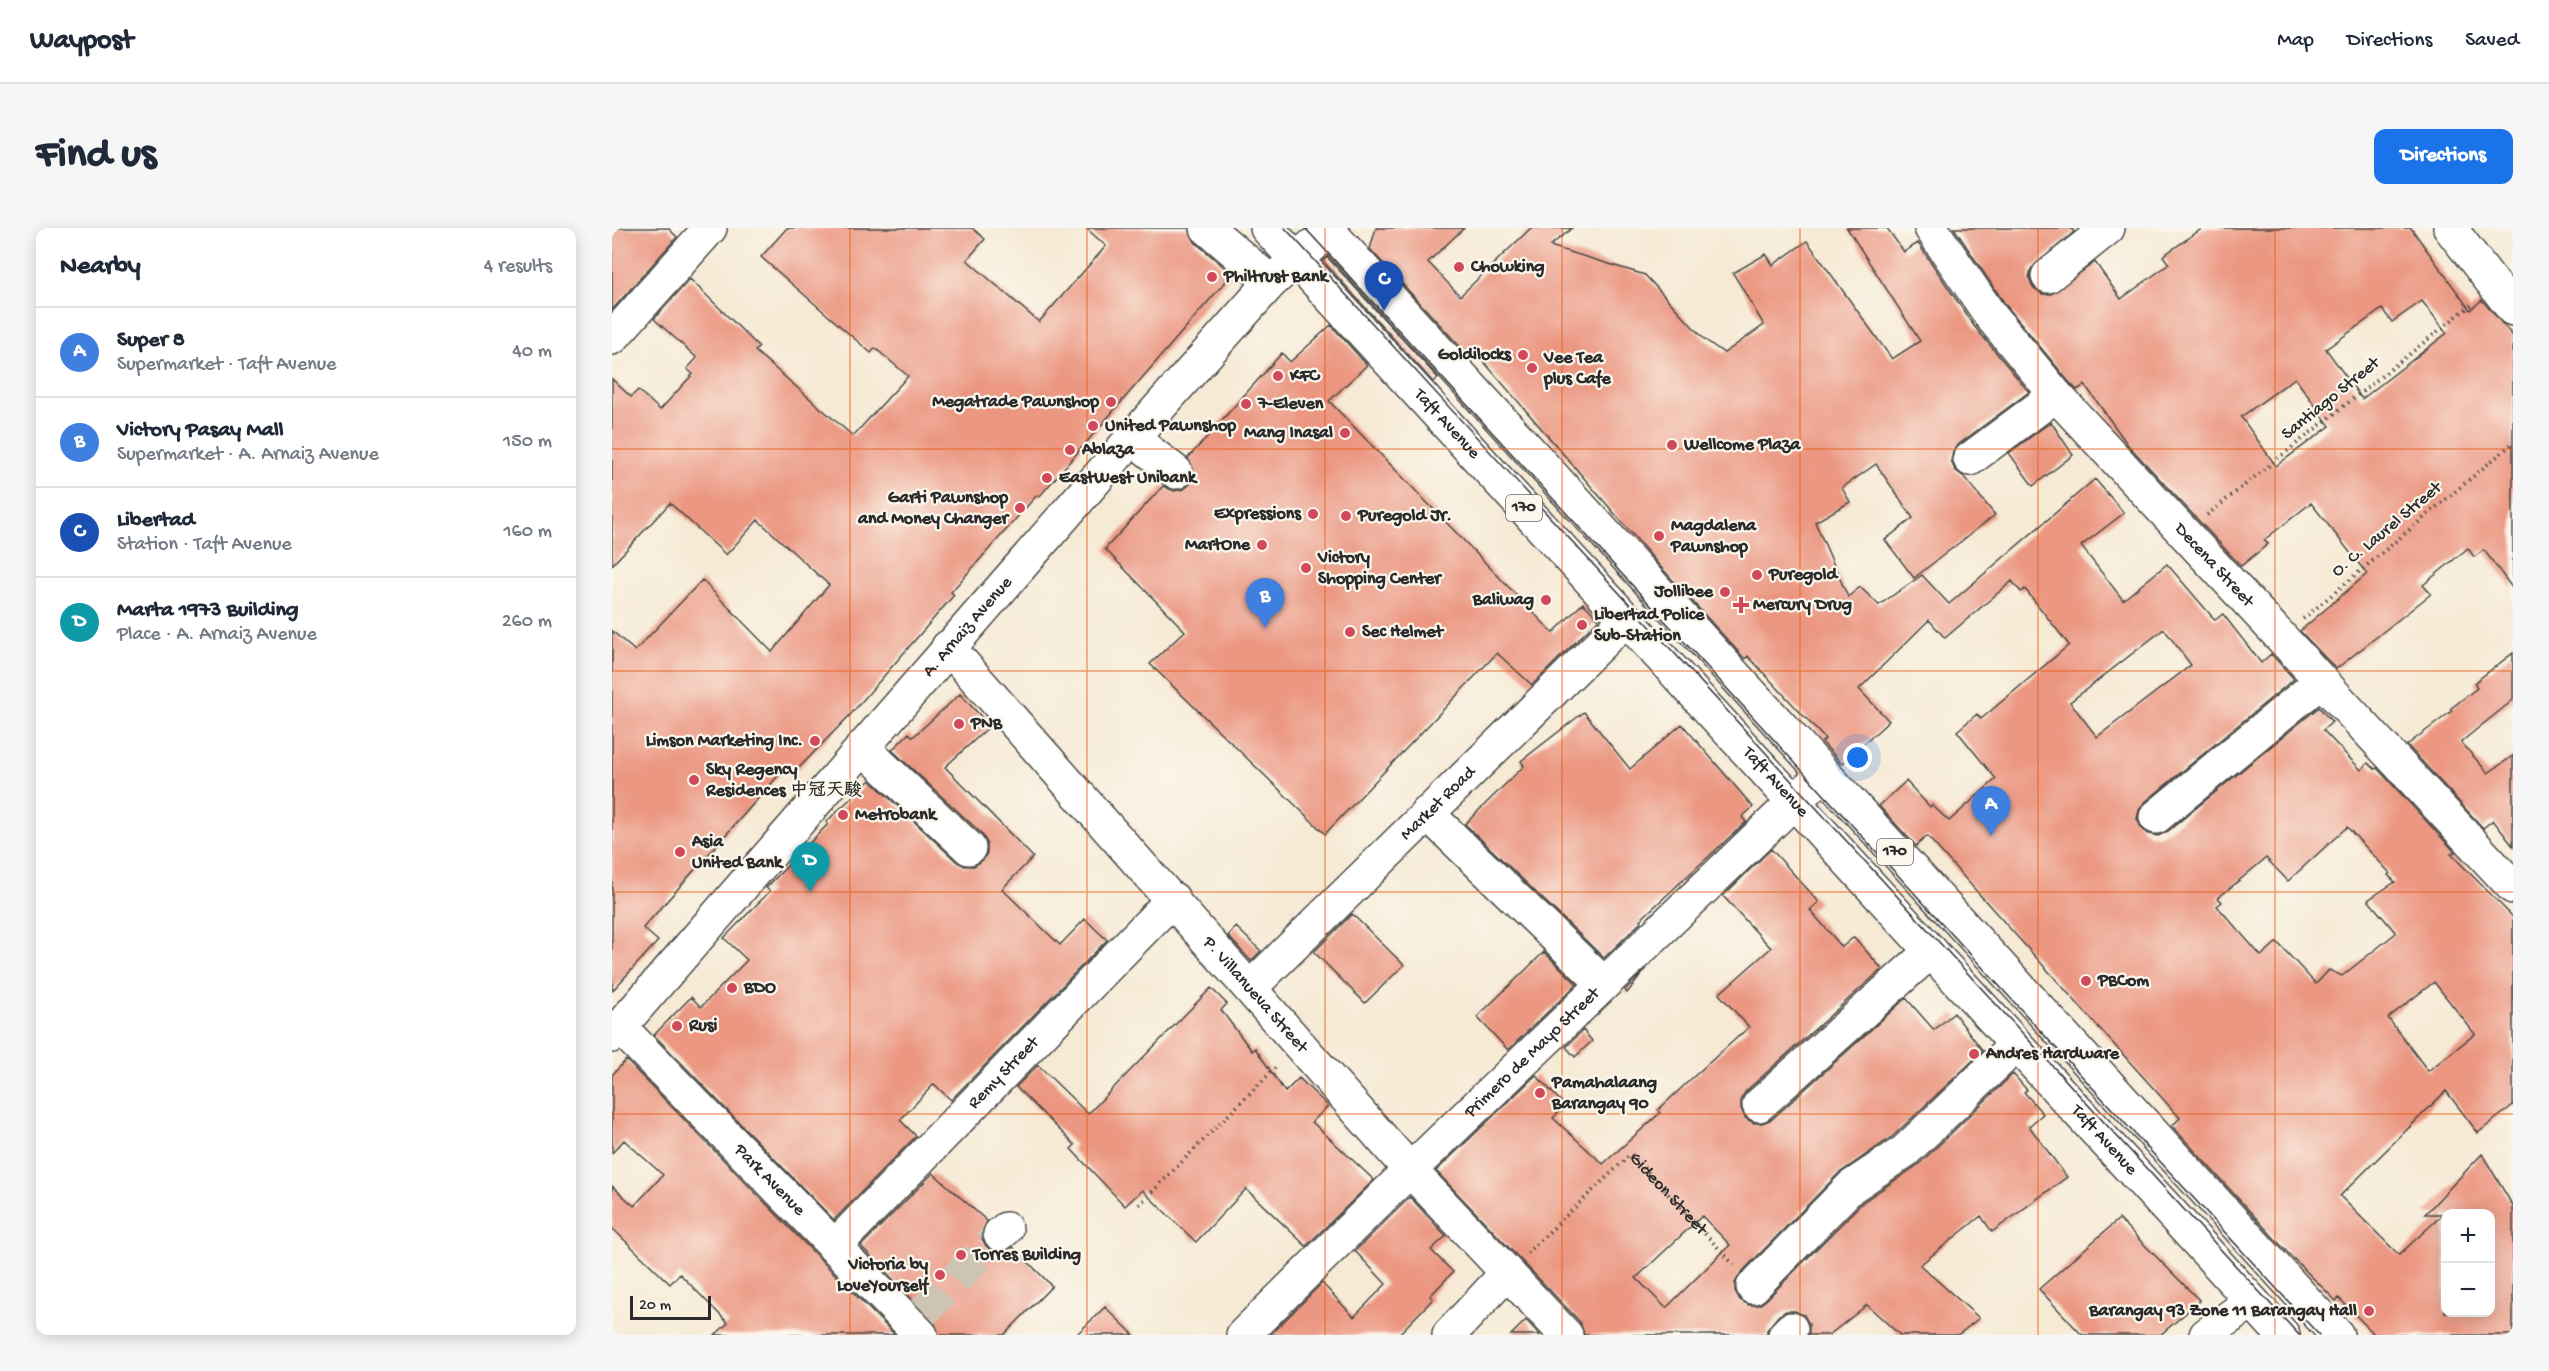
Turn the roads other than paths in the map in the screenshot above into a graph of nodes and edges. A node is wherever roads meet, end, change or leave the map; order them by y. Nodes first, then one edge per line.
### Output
1 (710, 228) edge
2 (1208, 228) edge
3 (1267, 228) edge
4 (1931, 228) edge
5 (2108, 228) edge
6 (2450, 228) edge
7 (1328, 229) edge
8 (1296, 260) junction
9 (2048, 276) dead end
10 (1271, 282) junction
11 (2504, 297) edge
12 (612, 338) edge
13 (2056, 395) junction
14 (1132, 438) junction
15 (1970, 459) dead end
16 (1176, 472) dead end
17 (1626, 619) junction
18 (948, 647) junction
19 (2320, 682) junction
20 (862, 747) junction
21 (1823, 774) junction
22 (1794, 800) junction
23 (1427, 813) junction
24 (2156, 817) dead end
25 (969, 848) dead end
26 (2513, 887) edge
27 (1173, 899) junction
28 (1930, 951) junction
29 (1603, 983) junction
30 (1251, 987) junction
31 (616, 1031) edge
32 (2016, 1045) junction
33 (2107, 1083) junction
34 (1759, 1105) dead end
35 (2077, 1111) junction
36 (1410, 1170) junction
37 (834, 1247) junction
38 (1507, 1273) junction
39 (1753, 1287) road end
40 (2251, 1301) junction
41 (918, 1329) edge
42 (2320, 1329) edge
43 (1243, 1335) edge
44 (1449, 1335) edge
45 (1566, 1335) edge
46 (2206, 1335) edge
47 (2283, 1335) edge

1 - 12 street
2 - 10 street
3 - 8 street, Taft Avenue / 170
4 - 13 street, Decena Street
5 - 9 street
6 - 11 street
7 - 8 street, A. Arnaiz Avenue
7 - 21 street, 170
8 - 10 street, A. Arnaiz Avenue
8 - 17 street, Taft Avenue / 170
10 - 14 street, A. Arnaiz Avenue
13 - 15 street
13 - 19 street, Decena Street
14 - 16 street
14 - 18 street, A. Arnaiz Avenue
17 - 22 street, Taft Avenue / 170
17 - 23 street, Market Road
18 - 20 street, A. Arnaiz Avenue
18 - 27 street, P. Villanueva Street
19 - 24 street
19 - 26 street, Decena Street
20 - 25 street
20 - 31 street, A. Arnaiz Avenue
21 - 22 street, Primero de Mayo Street
21 - 33 street, 170
22 - 28 street, Taft Avenue / 170
22 - 29 street, Primero de Mayo Street
23 - 29 street
23 - 30 street, Market Road
27 - 30 street, P. Villanueva Street
27 - 37 street, Remy Street
28 - 32 street, Taft Avenue / 170
28 - 34 street
29 - 36 street, Primero de Mayo Street
30 - 36 street, P. Villanueva Street
31 - 37 street, Park Avenue
32 - 35 street, Taft Avenue / 170
32 - 39 street
33 - 35 street
33 - 42 street, 170
35 - 40 street, Taft Avenue / 170
36 - 38 street, P. Villanueva Street
36 - 43 street, Primero de Mayo Street
37 - 41 street, Park Avenue
38 - 44 street
38 - 45 street, P. Villanueva Street
40 - 46 street
40 - 47 street, Taft Avenue / 170

